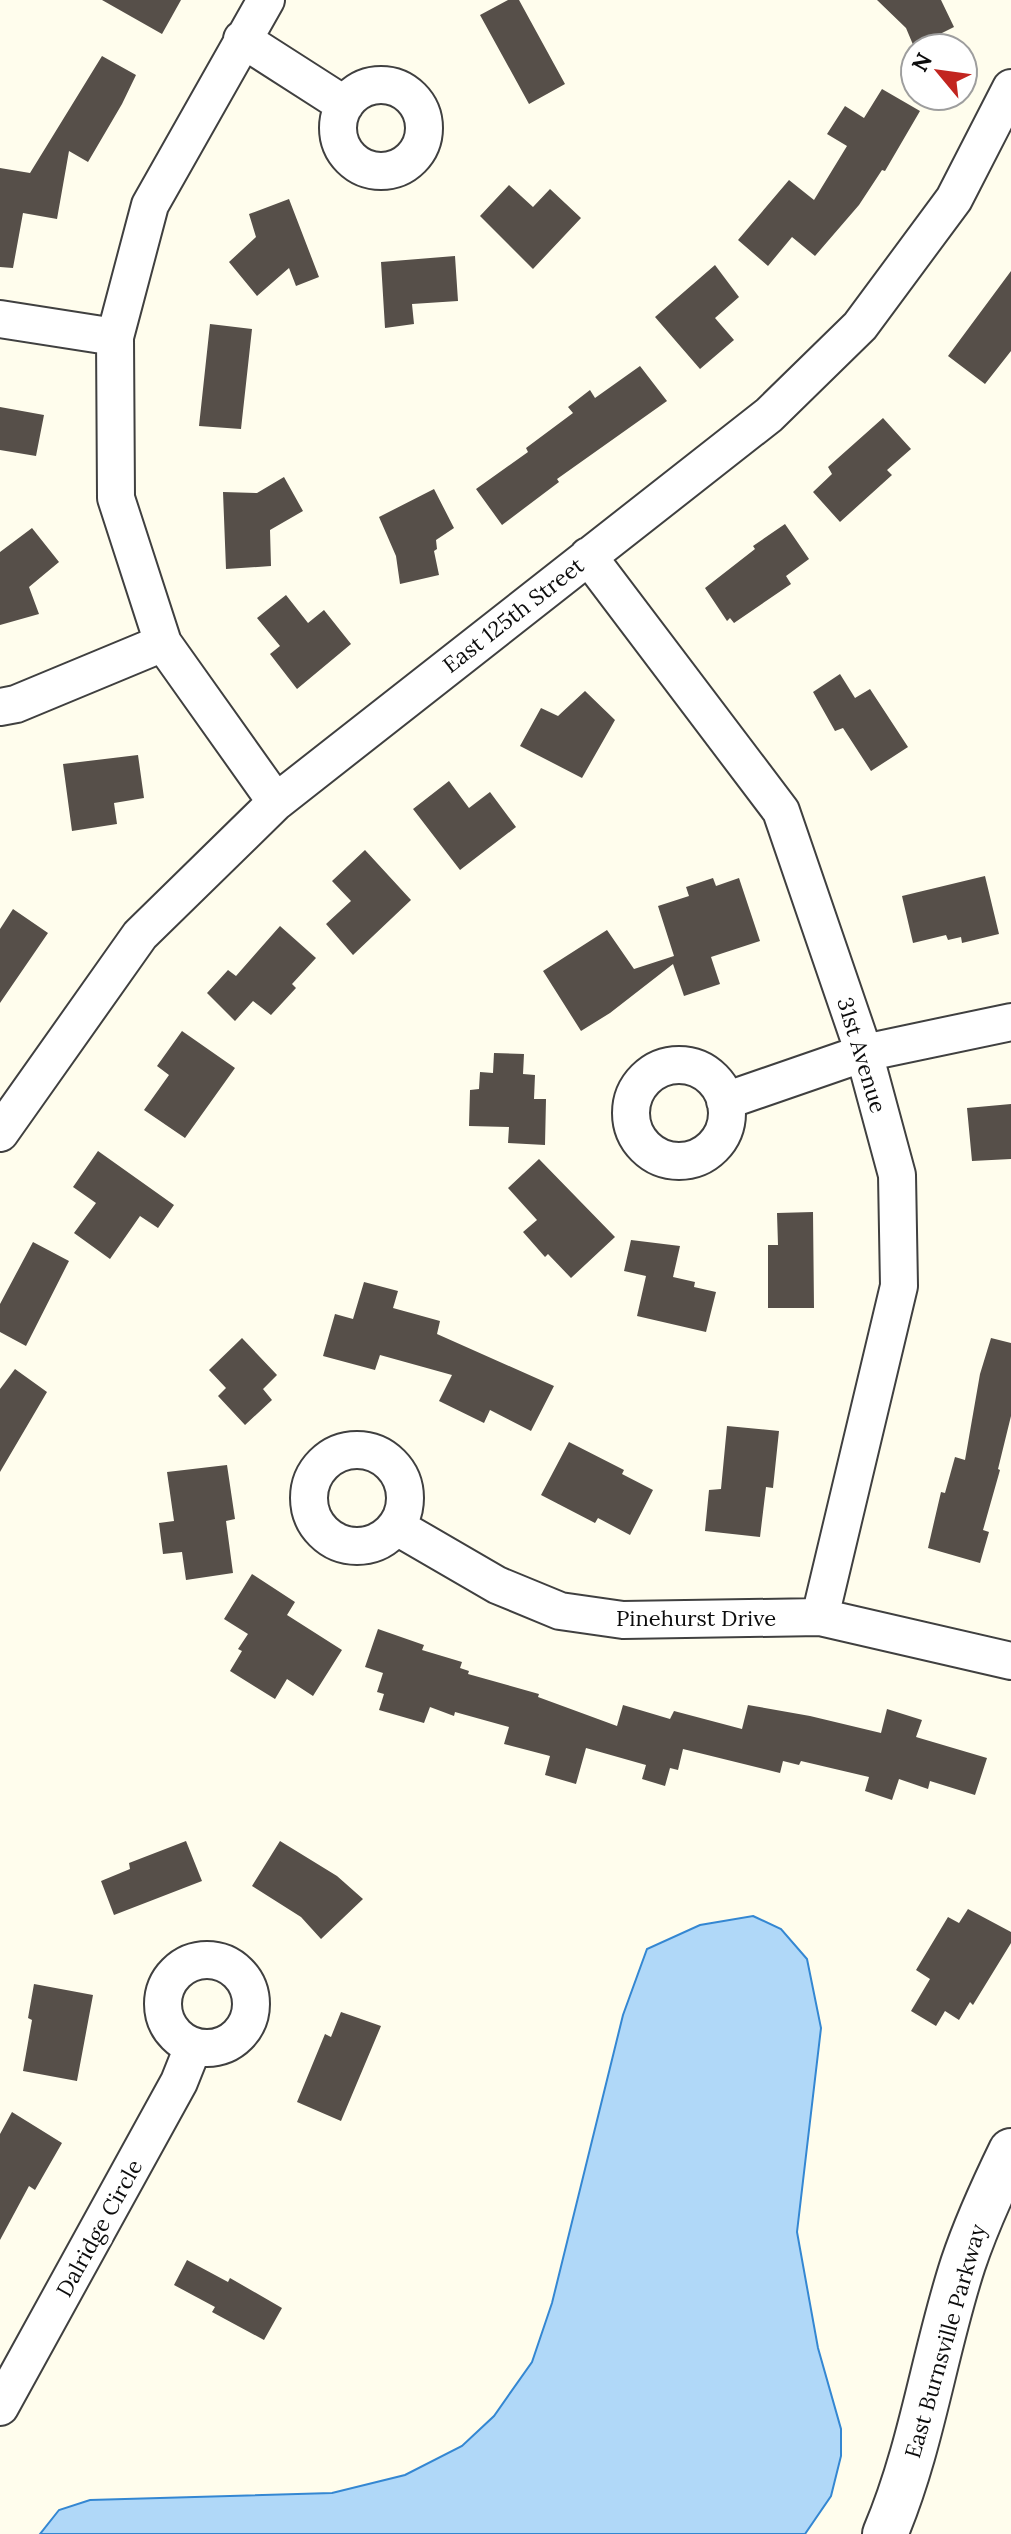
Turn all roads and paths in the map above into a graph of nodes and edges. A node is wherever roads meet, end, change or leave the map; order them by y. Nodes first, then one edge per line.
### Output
1 (266, 0) edge
2 (242, 39) junction
3 (1011, 88) edge
4 (345, 105) dead end
5 (0, 319) edge
6 (115, 337) junction
7 (588, 556) junction
8 (163, 643) junction
9 (0, 707) edge
10 (276, 802) junction
11 (1011, 1022) edge
12 (864, 1053) junction
13 (725, 1101) dead end
14 (0, 1133) edge
15 (397, 1527) dead end
16 (820, 1617) junction
17 (1011, 1661) edge
18 (193, 2047) dead end
19 (1011, 2151) edge
20 (0, 2407) edge
21 (885, 2534) edge

1 - 2 street
2 - 4 street
2 - 6 street
3 - 7 street, East 125th Street
5 - 6 street
6 - 8 street
7 - 10 street, East 125th Street
7 - 12 street, 31st Avenue
8 - 9 street
8 - 10 street
10 - 14 street, East 125th Street
11 - 12 street
12 - 13 street
12 - 16 street, 31st Avenue
15 - 16 street, Pinehurst Drive
16 - 17 street, Pinehurst Drive
18 - 20 street, Dalridge Circle
19 - 21 street, East Burnsville Parkway

